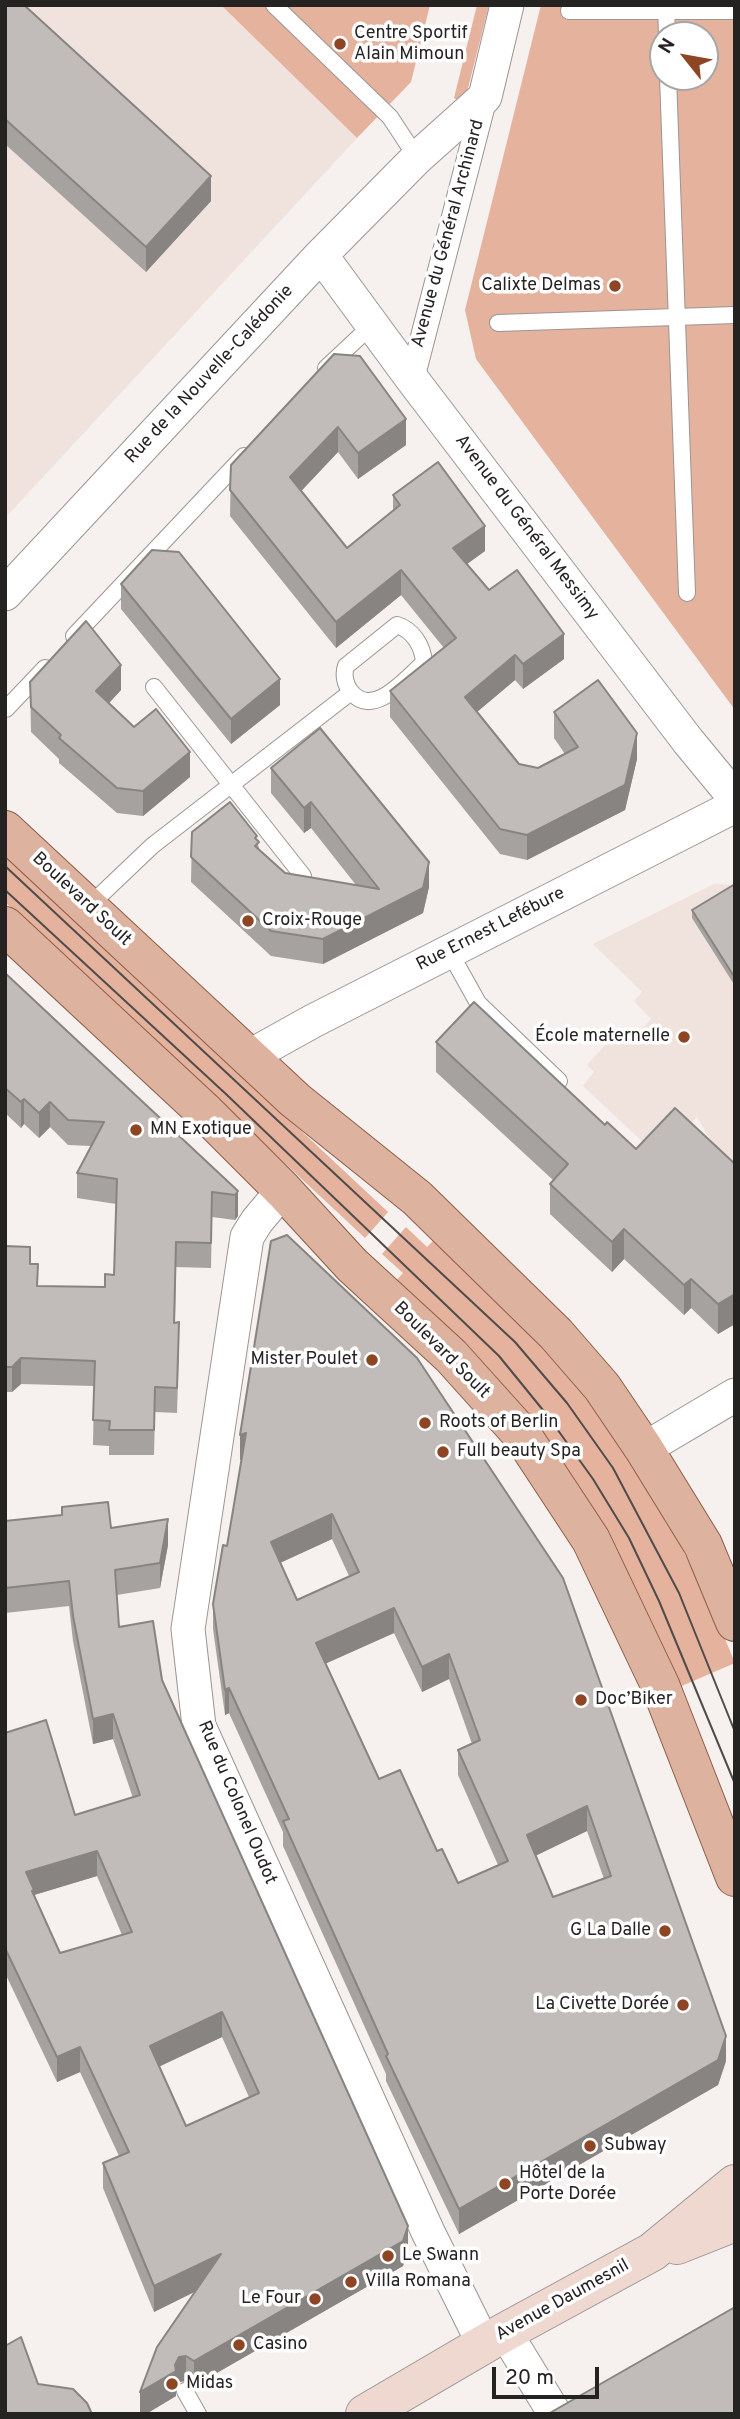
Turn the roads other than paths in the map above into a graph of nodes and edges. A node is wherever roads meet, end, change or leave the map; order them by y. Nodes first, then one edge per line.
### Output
1 (274, 5) edge
2 (507, 5) edge
3 (666, 8) edge
4 (569, 11) dead end
5 (735, 11) edge
6 (668, 91) edge
7 (485, 97) junction
8 (416, 158) junction
9 (321, 255) junction
10 (735, 315) edge
11 (676, 317) junction
12 (498, 323) dead end
13 (372, 325) junction
14 (412, 379) junction
15 (314, 381) edge
16 (258, 440) edge
17 (687, 593) dead end
18 (5, 594) edge
19 (154, 687) dead end
20 (351, 692) junction
21 (6, 709) edge
22 (231, 785) junction
23 (735, 798) edge
24 (735, 806) edge
25 (5, 830) edge
26 (303, 876) edge
27 (88, 907) junction
28 (5, 926) edge
29 (449, 951) junction
30 (250, 1056) junction
31 (559, 1081) edge
32 (284, 1191) junction
33 (735, 1395) edge
34 (645, 1449) junction
35 (735, 1622) edge
36 (735, 1877) edge
37 (735, 2184) edge
38 (735, 2222) edge
39 (652, 2252) junction
40 (494, 2339) junction
41 (185, 2391) dead end
42 (198, 2414) edge
43 (365, 2414) edge
44 (555, 2414) edge

1 - 8 lane
2 - 7 street
3 - 4 lane
3 - 5 lane
6 - 11 lane
7 - 8 street, Avenue du Général Archinard
7 - 14 street, Avenue du Général Archinard
8 - 9 street, Rue de la Nouvelle-Calédonie
9 - 13 street, Avenue du Général Messimy
9 - 18 street, Rue de la Nouvelle-Calédonie
10 - 11 lane
11 - 12 lane
11 - 17 lane
13 - 14 street, Avenue du Général Messimy
13 - 15 lane
14 - 23 street, Avenue du Général Messimy
16 - 21 lane
19 - 22 lane
20 - 20 lane
20 - 22 lane
22 - 26 lane
22 - 27 lane
24 - 29 street, Rue Ernest Lefébure
25 - 27 main road, Boulevard Soult
27 - 30 main road, Boulevard Soult
28 - 32 main road, Boulevard Soult
29 - 30 street, Rue Ernest Lefébure
29 - 31 lane
30 - 34 main road, Boulevard Soult
32 - 36 main road, Boulevard Soult
32 - 40 street, Rue du Colonel Oudot
33 - 34 street
34 - 35 main road, Boulevard Soult
37 - 39 main road, Avenue Daumesnil
38 - 39 main road, Avenue Daumesnil
39 - 40 main road, Avenue Daumesnil
40 - 43 main road, Avenue Daumesnil
40 - 44 street, Rue du Colonel Oudot
41 - 42 lane

